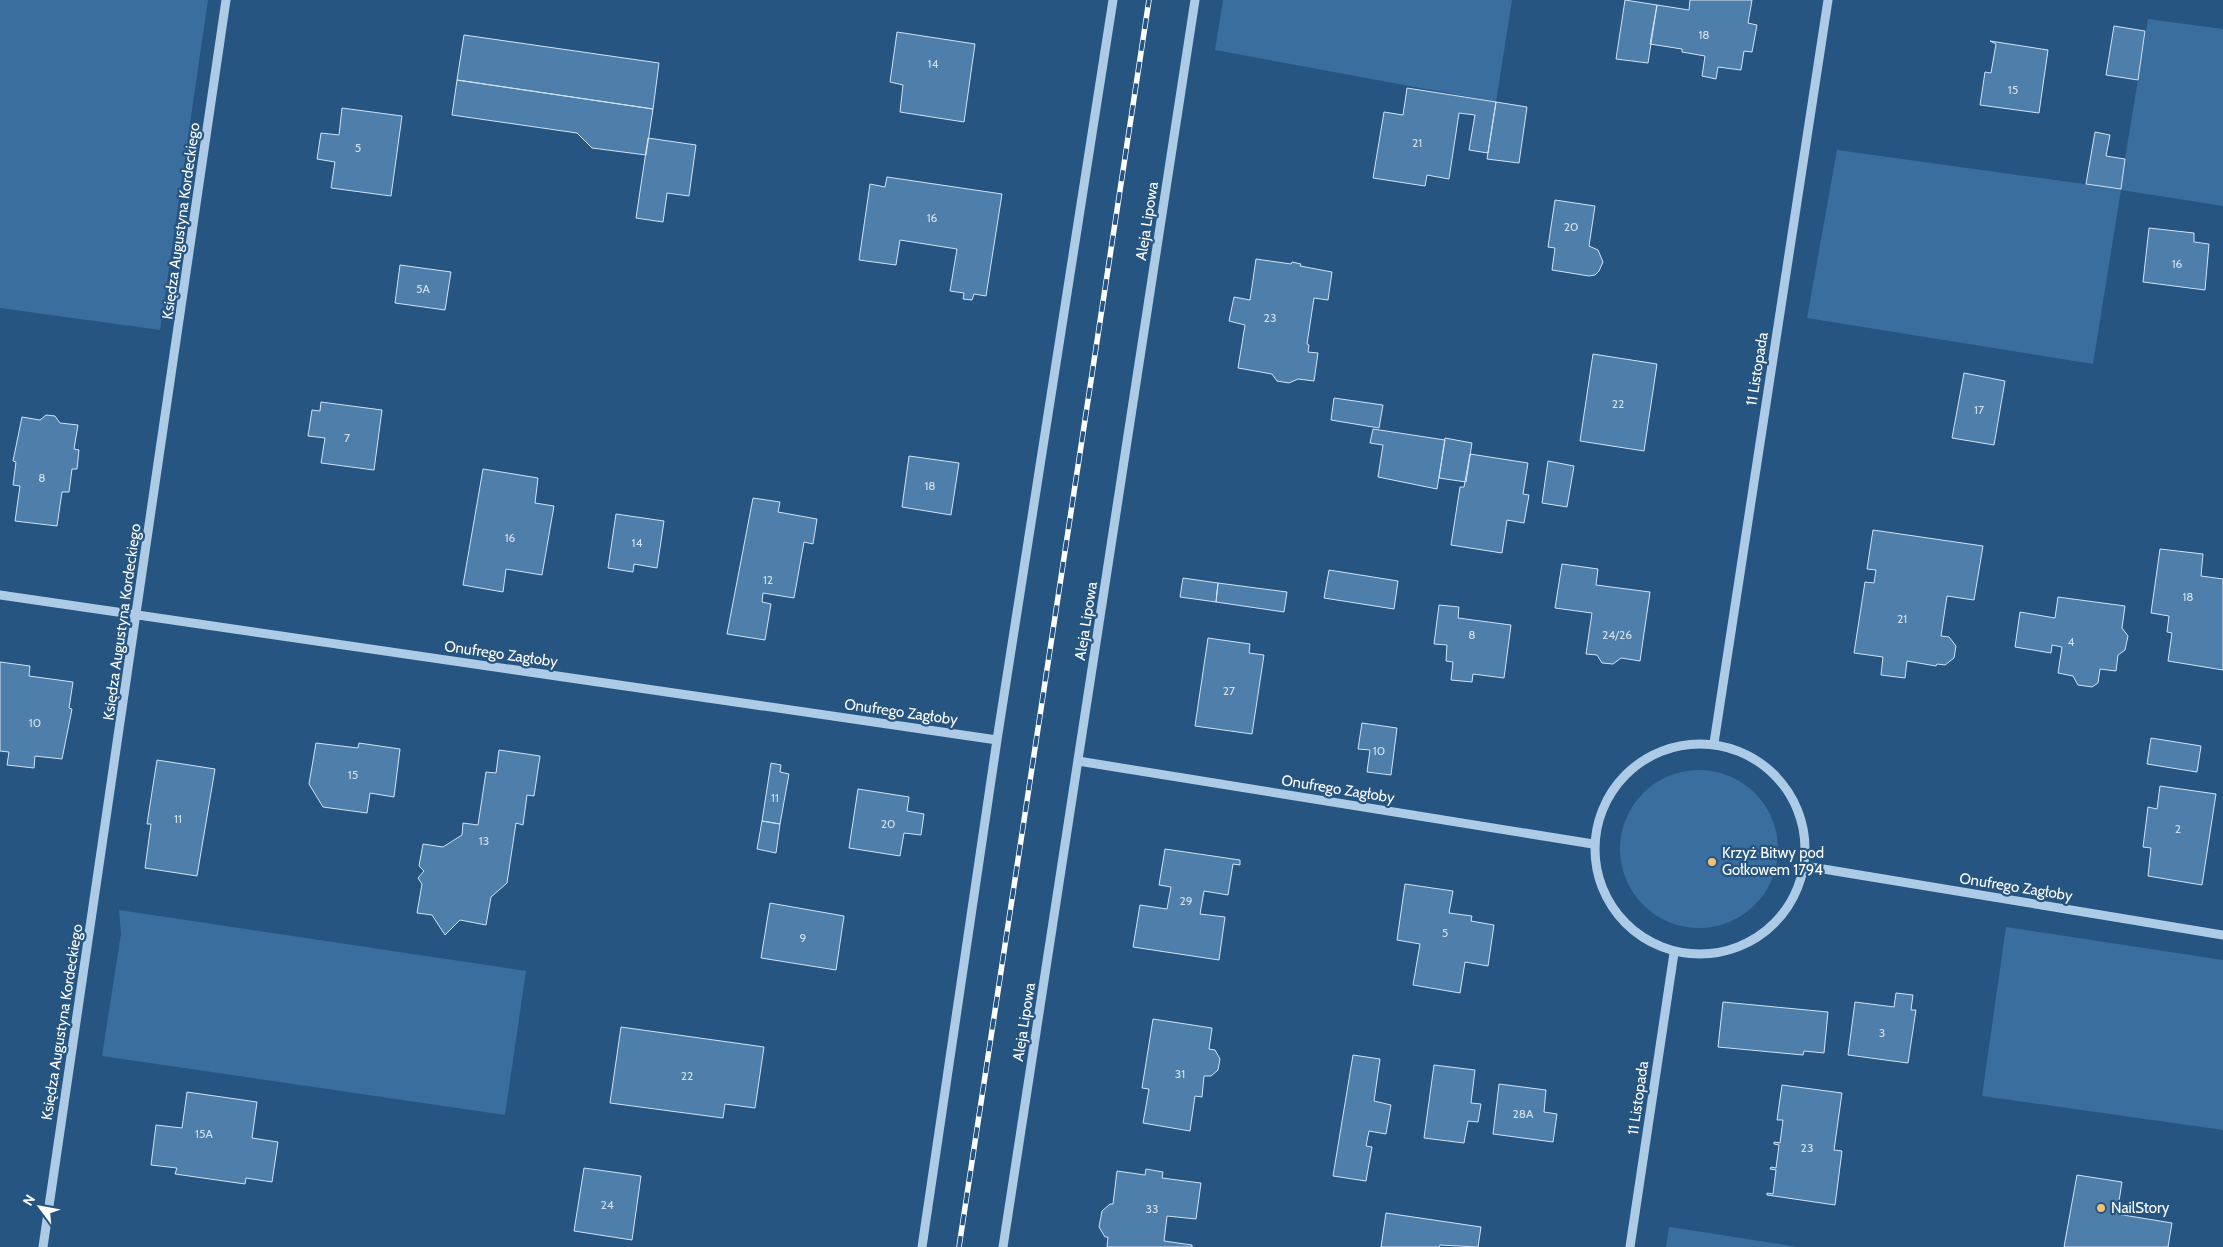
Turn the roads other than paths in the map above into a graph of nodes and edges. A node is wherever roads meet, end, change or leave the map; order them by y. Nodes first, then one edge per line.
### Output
1 (226, 0) edge
2 (1113, 0) edge
3 (1195, 0) edge
4 (1828, 0) edge
5 (0, 595) edge
6 (137, 614) junction
7 (997, 740) junction
8 (1714, 743) junction
9 (1078, 761) junction
10 (1593, 844) junction
11 (1805, 866) junction
12 (2223, 935) edge
13 (1674, 953) junction
14 (43, 1247) edge
15 (922, 1247) edge
16 (1003, 1247) edge
17 (1630, 1247) edge

1 - 6 street, Księdza Augustyna Kordeckiego
2 - 7 street
3 - 9 street, Aleja Lipowa
4 - 8 street, 11 Listopada
5 - 6 street, Onufrego Zagłoby
6 - 7 street, Onufrego Zagłoby
6 - 14 street, Księdza Augustyna Kordeckiego
7 - 15 street
8 - 10 street
8 - 11 street
9 - 10 street, Onufrego Zagłoby
9 - 16 street, Aleja Lipowa
10 - 13 street
11 - 12 street, Onufrego Zagłoby
11 - 13 street
13 - 17 street, 11 Listopada

